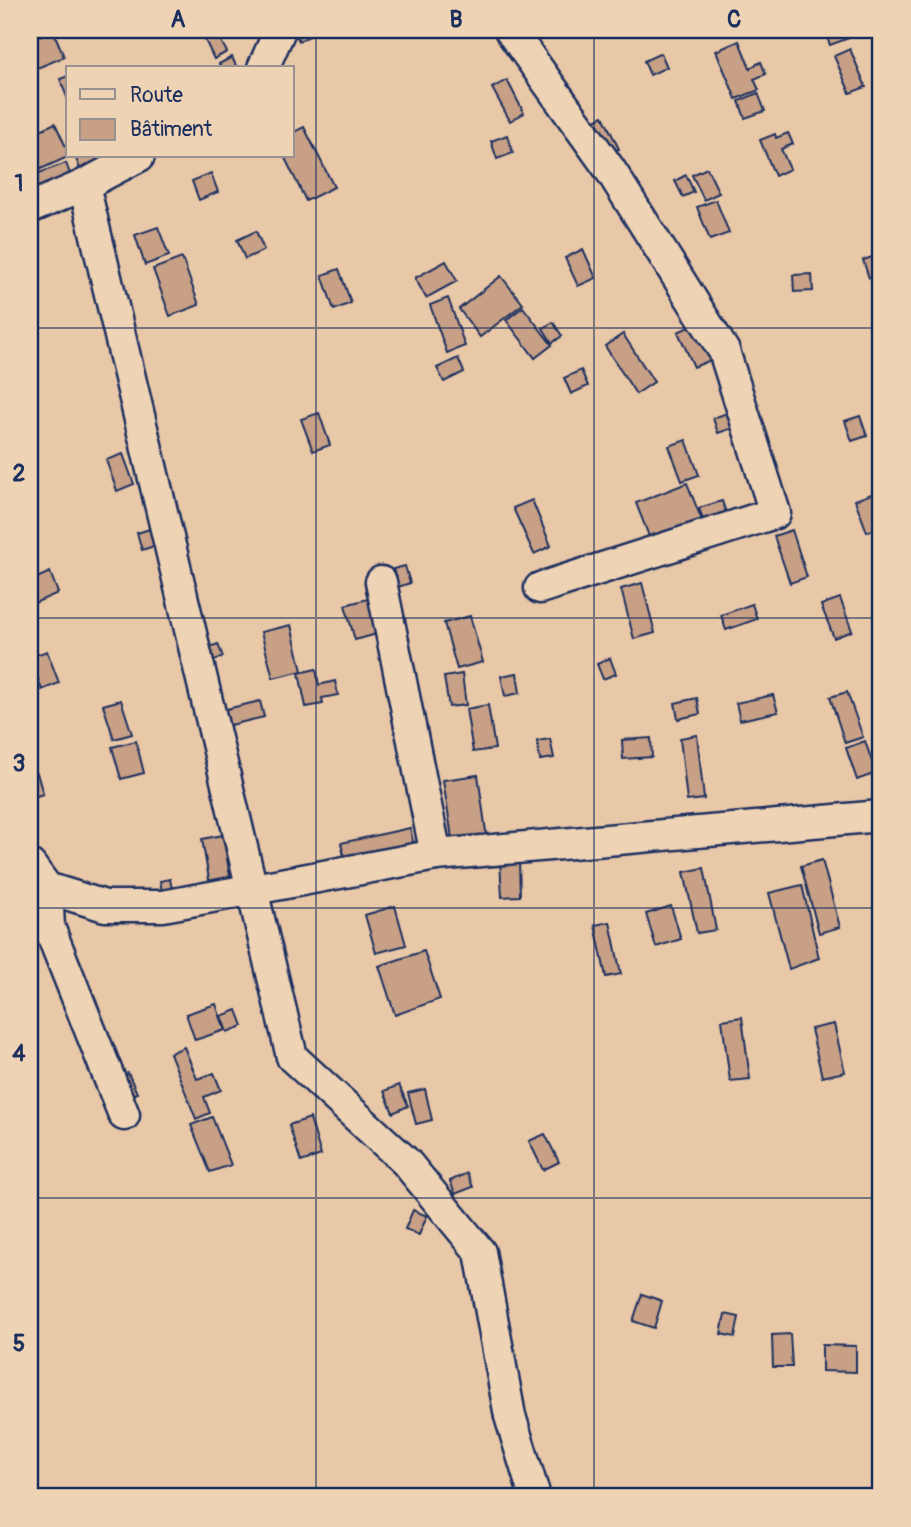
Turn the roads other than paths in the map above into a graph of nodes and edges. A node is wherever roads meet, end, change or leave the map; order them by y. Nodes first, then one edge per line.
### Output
1 (280, 30) edge
2 (510, 30) edge
3 (264, 66) edge
4 (135, 158) edge
5 (84, 185) junction
6 (30, 208) edge
7 (381, 582) dead end
8 (540, 588) dead end
9 (881, 816) edge
10 (436, 855) junction
11 (38, 876) edge
12 (252, 890) junction
13 (124, 1115) dead end
14 (536, 1497) edge

1 - 3 street
2 - 8 street
4 - 5 street
5 - 6 street
5 - 12 street
7 - 10 street
9 - 10 street
10 - 12 street
11 - 12 street
11 - 13 street
12 - 14 street

